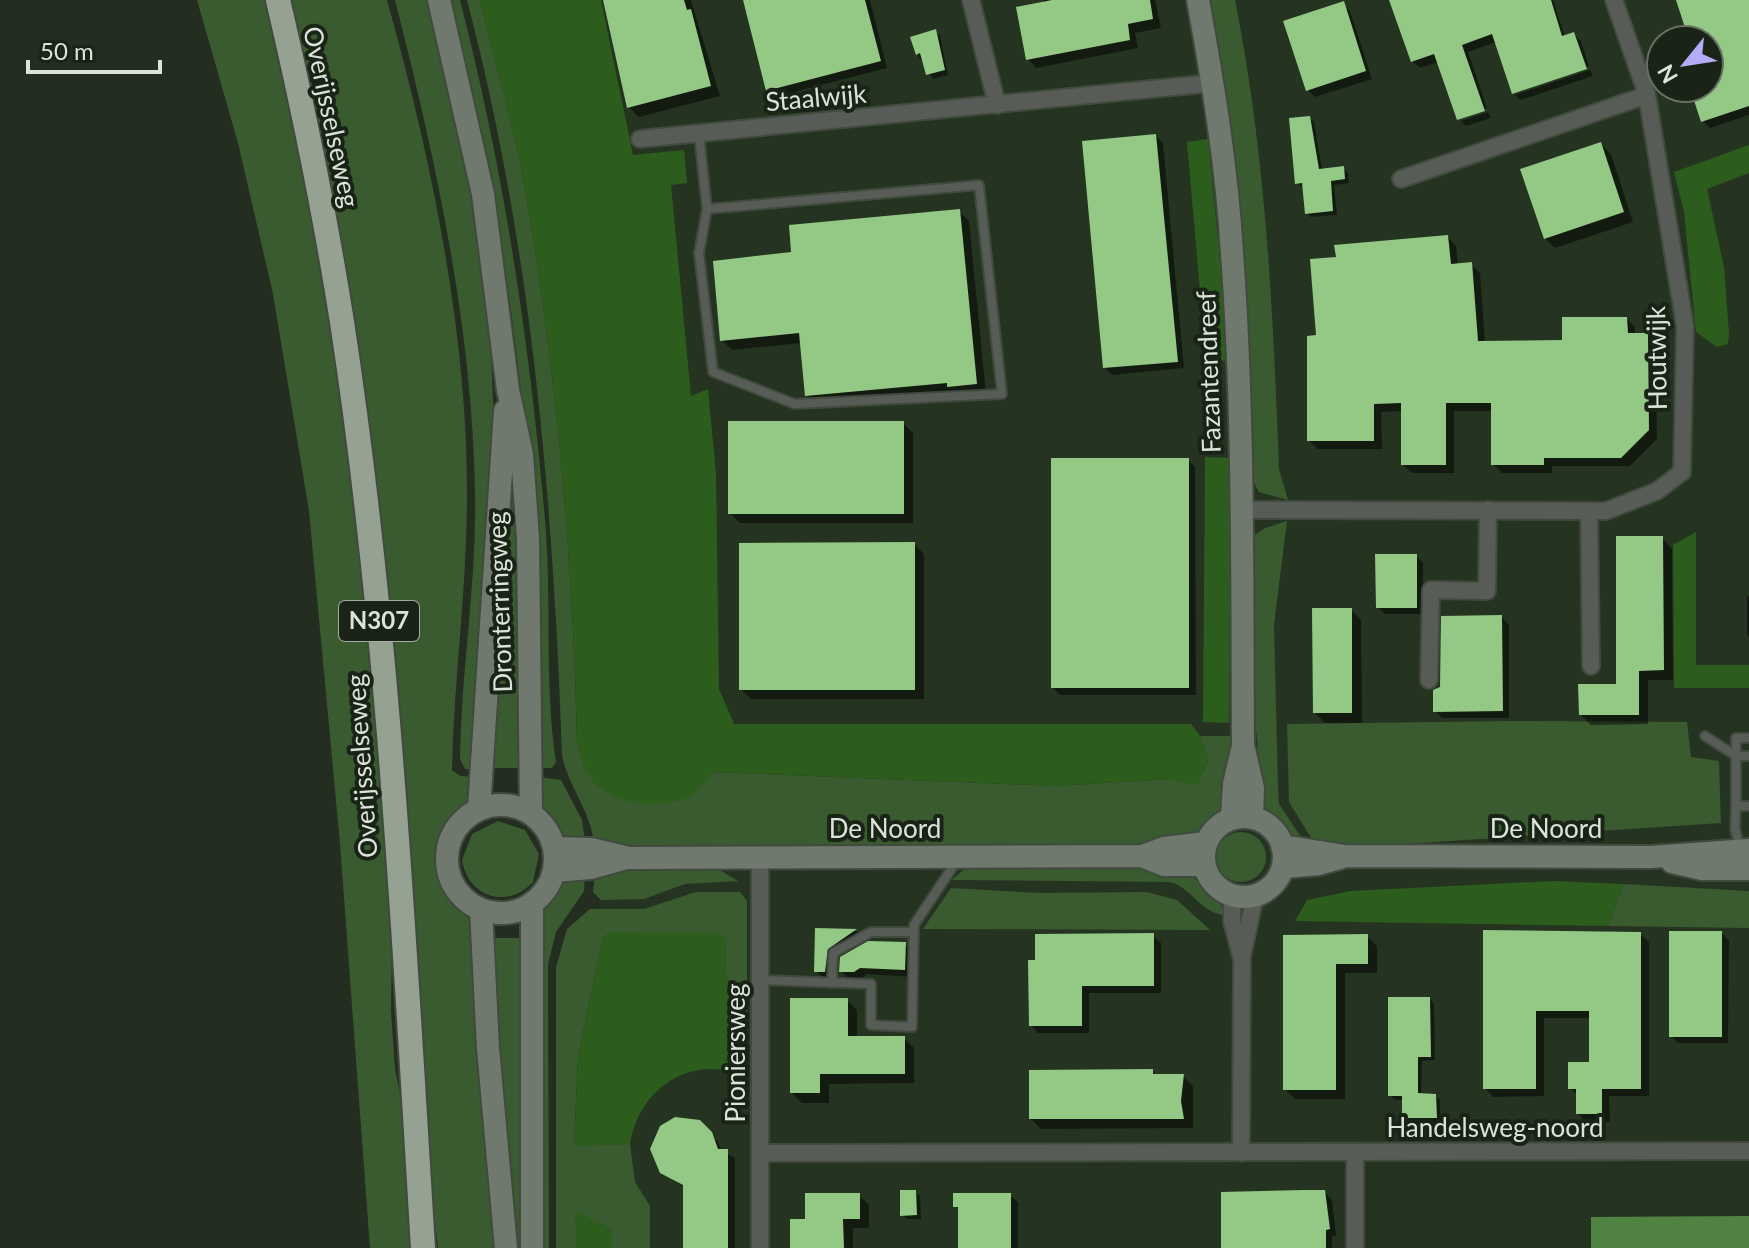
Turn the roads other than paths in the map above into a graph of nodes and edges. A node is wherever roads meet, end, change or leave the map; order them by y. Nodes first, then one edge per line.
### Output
1 (278, 0) edge
2 (439, 0) edge
3 (971, 0) edge
4 (1198, 0) edge
5 (1614, 0) edge
6 (1213, 83) junction
7 (1645, 89) edge
8 (1645, 96) edge
9 (1648, 104) edge
10 (997, 105) junction
11 (699, 134) junction
12 (640, 139) dead end
13 (1401, 179) dead end
14 (707, 209) junction
15 (508, 390) junction
16 (1242, 510) junction
17 (1488, 510) junction
18 (1589, 511) junction
19 (1591, 666) dead end
20 (1429, 680) dead end
21 (1705, 736) dead end
22 (1749, 738) edge
23 (1736, 756) junction
24 (1749, 756) edge
25 (1736, 806) junction
26 (1749, 806) edge
27 (479, 809) junction
28 (531, 814) junction
29 (1242, 818) junction
30 (1205, 854) junction
31 (960, 857) junction
32 (1282, 857) junction
33 (760, 858) junction
34 (1747, 858) edge
35 (554, 860) junction
36 (1243, 896) junction
37 (532, 903) junction
38 (481, 909) junction
39 (914, 932) junction
40 (760, 980) junction
41 (832, 983) junction
42 (1749, 1151) edge
43 (1355, 1152) junction
44 (760, 1153) junction
45 (1241, 1153) junction
46 (423, 1248) edge
47 (506, 1248) edge
48 (532, 1248) edge
49 (760, 1248) edge
50 (1355, 1248) edge

1 - 46 highway, Overijsselseweg / N307
2 - 15 main road, Dronterringweg
3 - 10 street
4 - 6 main road, Fazantendreef
5 - 7 street, Houtwijk
6 - 10 street, Staalwijk
6 - 16 main road, Fazantendreef
8 - 13 street
9 - 18 street, Houtwijk
10 - 11 street, Staalwijk
11 - 12 street, Staalwijk
11 - 14 lane
14 - 14 lane
15 - 27 main road, Dronterringweg
15 - 28 main road, Dronterringweg
16 - 17 street, Houtwijk
16 - 29 main road, Fazantendreef
17 - 18 street, Houtwijk
17 - 20 street
18 - 19 street
21 - 23 lane
22 - 23 lane
23 - 24 lane
23 - 25 lane
25 - 26 lane
25 - 34 lane
27 - 28 main road
27 - 38 main road
28 - 35 main road
29 - 30 main road
29 - 32 main road
30 - 31 main road, De Noord
30 - 36 main road
31 - 33 main road, De Noord
31 - 39 lane
32 - 34 main road, De Noord
32 - 36 main road
33 - 35 main road, De Noord
33 - 40 street, Pioniersweg
35 - 37 main road
36 - 45 street
37 - 38 main road
37 - 48 main road
38 - 47 main road
39 - 41 lane
39 - 41 lane
40 - 41 lane
40 - 44 street, Pioniersweg
42 - 43 street, Handelsweg-noord
43 - 45 street, Handelsweg-noord
43 - 50 street
44 - 45 street, Handelsweg-noord
44 - 49 street, Pioniersweg

